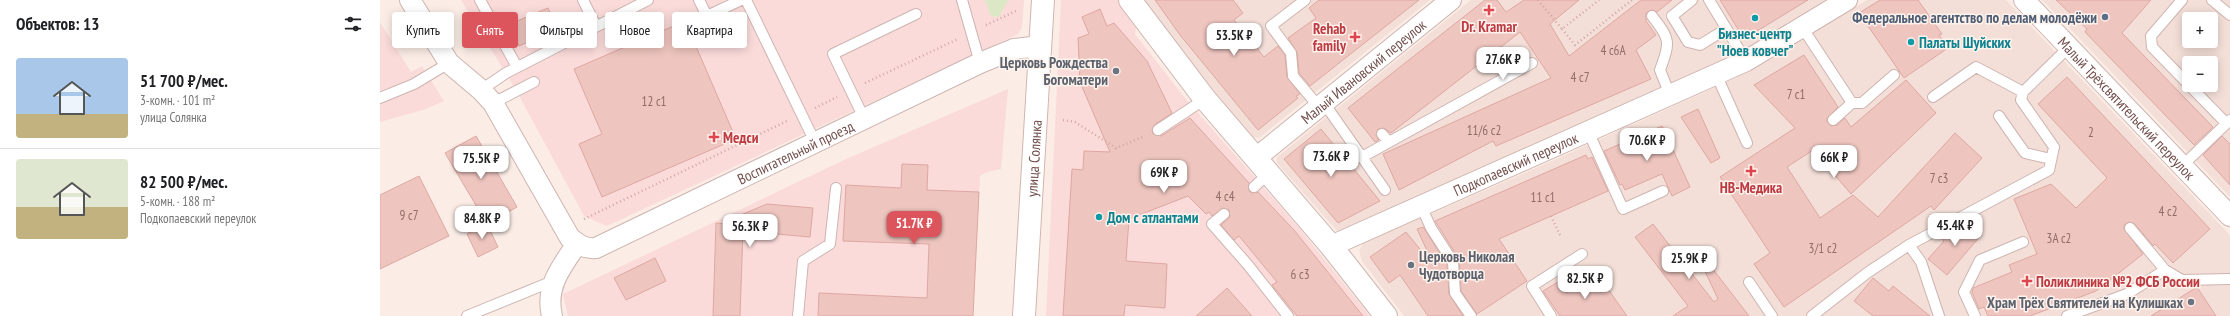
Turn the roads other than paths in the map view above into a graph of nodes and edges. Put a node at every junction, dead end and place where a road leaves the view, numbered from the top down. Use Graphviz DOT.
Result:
graph roads {
  1 [pos="410,0"];
  2 [pos="480,0"];
  3 [pos="583,0"];
  4 [pos="648,0"];
  5 [pos="699,0"];
  6 [pos="741,0"];
  7 [pos="746,0"];
  8 [pos="962,0"];
  9 [pos="1043,0"];
  10 [pos="1130,0"];
  11 [pos="1305,0"];
  12 [pos="1451,0"];
  13 [pos="1692,0"];
  14 [pos="1708,0"];
  15 [pos="1847,0"];
  16 [pos="2024,0"];
  17 [pos="2182,0"];
  18 [pos="2212,0"];
  19 [pos="589,12"];
  20 [pos="916,14"];
  21 [pos="2230,14"];
  22 [pos="1652,16"];
  23 [pos="597,26"];
  24 [pos="1802,27"];
  25 [pos="1726,29"];
  26 [pos="1040,46"];
  27 [pos="2069,47"];
  28 [pos="554,48"];
  29 [pos="1746,61"];
  30 [pos="449,63"];
  31 [pos="980,63"];
  32 [pos="1532,63"];
  33 [pos="518,67"];
  34 [pos="1716,74"];
  35 [pos="1894,75"];
  36 [pos="534,82"];
  37 [pos="2023,92"];
  38 [pos="1670,95"];
  39 [pos="487,97"];
  40 [pos="1933,97"];
  41 [pos="380,98"];
  42 [pos="1205,99"];
  43 [pos="1852,103"];
  44 [pos="1321,105"];
  45 [pos="1999,116"];
  46 [pos="864,118"];
  47 [pos="1833,120"];
  48 [pos="2228,122"];
  49 [pos="1158,130"];
  50 [pos="1588,131"];
  51 [pos="815,142"];
  52 [pos="1747,143"];
  53 [pos="1362,157"];
  54 [pos="2051,159"];
  55 [pos="1263,165"];
  56 [pos="2182,166"];
  57 [pos="1254,187"];
  58 [pos="836,188"];
  59 [pos="1385,190"];
  60 [pos="1663,191"];
  61 [pos="1421,206"];
  62 [pos="1224,214"];
  63 [pos="2230,216"];
  64 [pos="2130,228"];
  65 [pos="570,237"];
  66 [pos="2023,242"];
  67 [pos="1909,245"];
  68 [pos="1331,246"];
  69 [pos="1582,254"];
  70 [pos="2165,270"];
  71 [pos="2230,279"];
  72 [pos="553,281"];
  73 [pos="1749,282"];
  74 [pos="468,316"];
  75 [pos="552,316"];
  76 [pos="798,316"];
  77 [pos="1024,316"];
  78 [pos="1288,316"];
  79 [pos="1386,316"];
  80 [pos="1471,316"];
  81 [pos="1551,316"];
  82 [pos="1772,316"];
  83 [pos="1812,316"];
  84 [pos="1939,316"];
  85 [pos="1974,316"];
  86 [pos="2067,316"];
  1 -- 30 [label="street"];
  2 -- 33 [label="lane"];
  3 -- 19 [label="lane"];
  4 -- 23 [label="lane"];
  5 -- 6 [label="lane"];
  7 -- 51 [label="lane"];
  8 -- 31 [label="lane"];
  9 -- 26 [label="street, улица Солянка"];
  10 -- 42 [label="street"];
  11 -- 44 [label="lane"];
  12 -- 44 [label="street, Малый Ивановский переулок"];
  13 -- 25 [label="lane"];
  14 -- 25 [label="lane"];
  15 -- 24 [label="street, Подкопаевский переулок"];
  16 -- 27 [label="street, Малый Трёхсвятительский переулок"];
  17 -- 48 [label="lane"];
  18 -- 21 [label="lane"];
  20 -- 46 [label="lane"];
  22 -- 38 [label="lane"];
  24 -- 29 [label="street, Подкопаевский переулок"];
  24 -- 43 [label="lane"];
  25 -- 29 [label="lane"];
  26 -- 31 [label="street, Воспитательный проезд"];
  26 -- 77 [label="street, улица Солянка"];
  27 -- 37 [label="lane"];
  27 -- 56 [label="street, Малый Трёхсвятительский переулок"];
  28 -- 33 [label="lane"];
  29 -- 34 [label="street, Подкопаевский переулок"];
  30 -- 39 [label="street"];
  30 -- 41 [label="lane"];
  31 -- 46 [label="street, Воспитательный проезд"];
  32 -- 53 [label="lane"];
  33 -- 39 [label="lane"];
  34 -- 38 [label="street, Подкопаевский переулок"];
  34 -- 52 [label="lane"];
  35 -- 43 [label="lane"];
  36 -- 39 [label="lane"];
  37 -- 40 [label="lane"];
  37 -- 54 [label="lane"];
  38 -- 50 [label="street, Подкопаевский переулок"];
  39 -- 65 [label="street"];
  42 -- 49 [label="lane"];
  42 -- 55 [label="street"];
  43 -- 47 [label="lane"];
  44 -- 53 [label="lane"];
  44 -- 55 [label="street, Малый Ивановский переулок"];
  45 -- 54 [label="lane"];
  46 -- 51 [label="street, Воспитательный проезд"];
  48 -- 56 [label="lane"];
  50 -- 60 [label="lane"];
  50 -- 61 [label="street, Подкопаевский переулок"];
  51 -- 65 [label="street, Воспитательный проезд"];
  53 -- 59 [label="lane"];
  54 -- 67 [label="lane"];
  55 -- 57 [label="lane"];
  55 -- 68 [label="street"];
  56 -- 63 [label="street, Малый Трёхсвятительский переулок"];
  58 -- 76 [label="lane"];
  61 -- 68 [label="street, Подкопаевский переулок"];
  61 -- 80 [label="lane"];
  62 -- 78 [label="lane"];
  64 -- 70 [label="lane"];
  65 -- 72 [label="street"];
  66 -- 85 [label="lane"];
  67 -- 83 [label="lane"];
  67 -- 84 [label="lane"];
  68 -- 79 [label="street"];
  69 -- 81 [label="lane"];
  70 -- 71 [label="lane"];
  70 -- 86 [label="lane"];
  72 -- 74 [label="lane"];
  72 -- 75 [label="street"];
  73 -- 82 [label="lane"];
}
